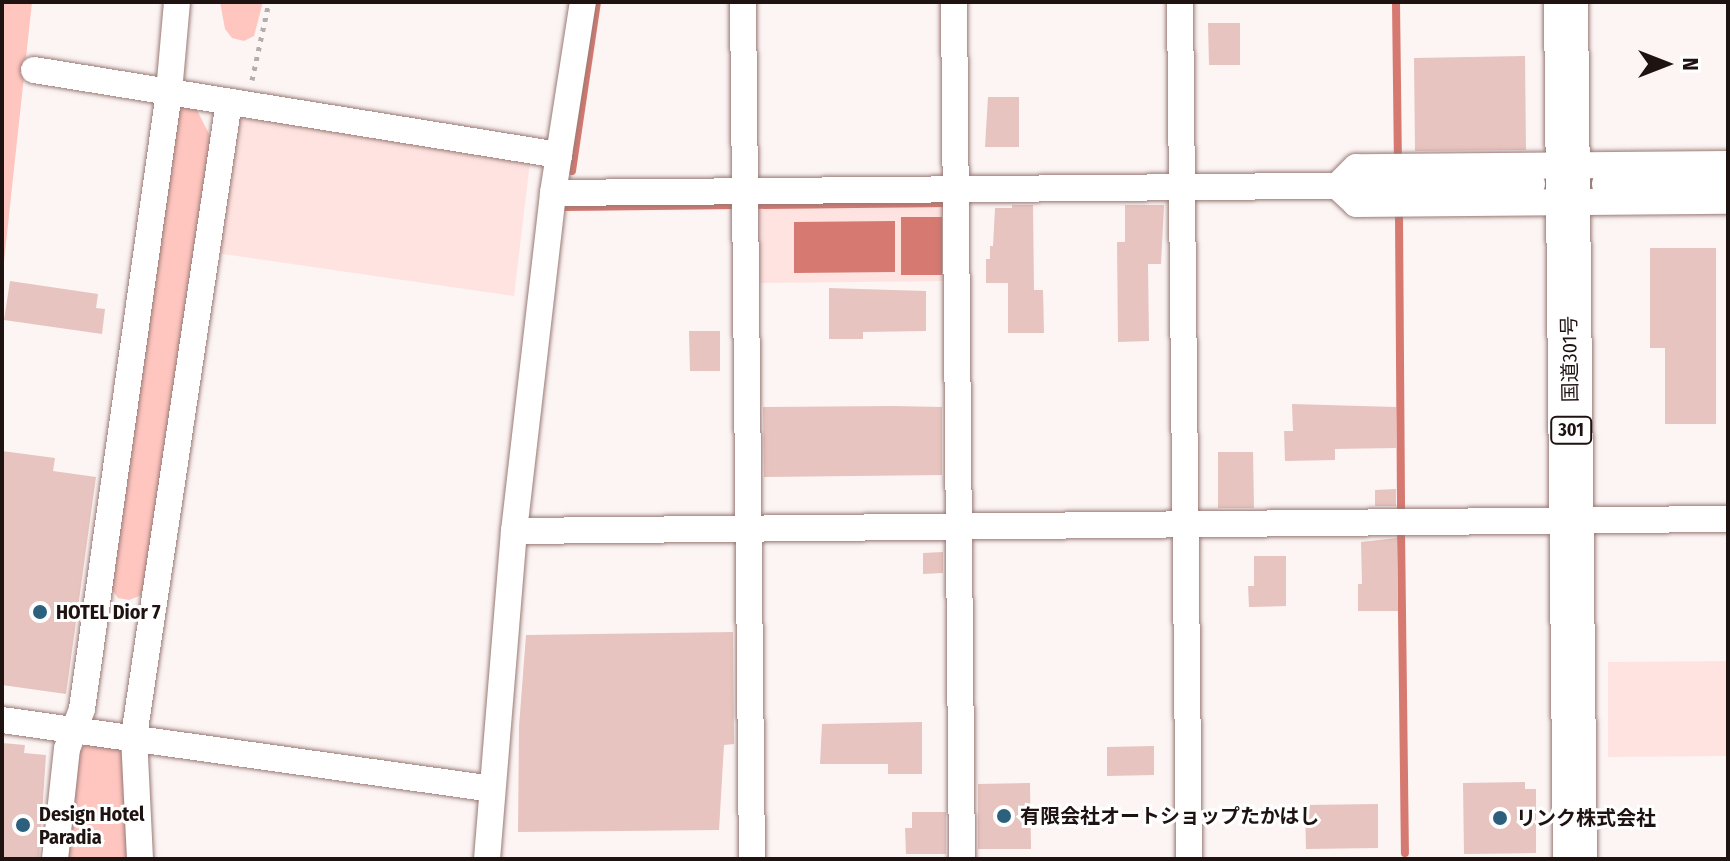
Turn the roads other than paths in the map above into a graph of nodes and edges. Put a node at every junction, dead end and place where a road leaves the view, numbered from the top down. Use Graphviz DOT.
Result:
graph roads {
  1 [pos="177,2"];
  2 [pos="583,2"];
  3 [pos="743,2"];
  4 [pos="954,2"];
  5 [pos="1180,2"];
  6 [pos="1566,2"];
  7 [pos="34,70"];
  8 [pos="169,92"];
  9 [pos="238,103"];
  10 [pos="559,155"];
  11 [pos="1728,164"];
  12 [pos="1728,182"];
  13 [pos="1568,184"];
  14 [pos="1337,186"];
  15 [pos="1182,187"];
  16 [pos="955,190"];
  17 [pos="746,192"];
  18 [pos="553,193"];
  19 [pos="1728,201"];
  20 [pos="1728,519"];
  21 [pos="1572,521"];
  22 [pos="1185,524"];
  23 [pos="959,527"];
  24 [pos="749,529"];
  25 [pos="514,531"];
  26 [pos="2,720"];
  27 [pos="75,729"];
  28 [pos="134,736"];
  29 [pos="492,789"];
  30 [pos="55,859"];
  31 [pos="140,859"];
  32 [pos="487,859"];
  33 [pos="752,859"];
  34 [pos="962,859"];
  35 [pos="1189,859"];
  36 [pos="1575,859"];
  1 -- 8 [label="street"];
  2 -- 10 [label="street"];
  3 -- 17 [label="street"];
  4 -- 16 [label="street"];
  5 -- 15 [label="street"];
  6 -- 13 [label="highway, 国道301号 / 301"];
  7 -- 8 [label="street"];
  8 -- 9 [label="street"];
  8 -- 27 [label="street"];
  9 -- 10 [label="street"];
  9 -- 28 [label="street"];
  10 -- 18 [label="street"];
  11 -- 13 [label="street"];
  12 -- 13 [label="street"];
  13 -- 14 [label="street"];
  13 -- 14 [label="street"];
  13 -- 14 [label="street"];
  13 -- 19 [label="street"];
  13 -- 21 [label="highway, 国道301号 / 301"];
  14 -- 15 [label="street"];
  15 -- 16 [label="street"];
  15 -- 22 [label="street"];
  16 -- 17 [label="street"];
  16 -- 23 [label="street"];
  17 -- 18 [label="street"];
  17 -- 24 [label="street"];
  18 -- 25 [label="street"];
  20 -- 21 [label="street"];
  21 -- 22 [label="street"];
  21 -- 36 [label="highway, 国道301号 / 301"];
  22 -- 23 [label="street"];
  22 -- 35 [label="street"];
  23 -- 24 [label="street"];
  23 -- 34 [label="street"];
  24 -- 25 [label="street"];
  24 -- 33 [label="street"];
  25 -- 29 [label="street"];
  26 -- 27 [label="street"];
  27 -- 28 [label="street"];
  27 -- 30 [label="street"];
  28 -- 29 [label="street"];
  28 -- 31 [label="street"];
  29 -- 32 [label="street"];
}
